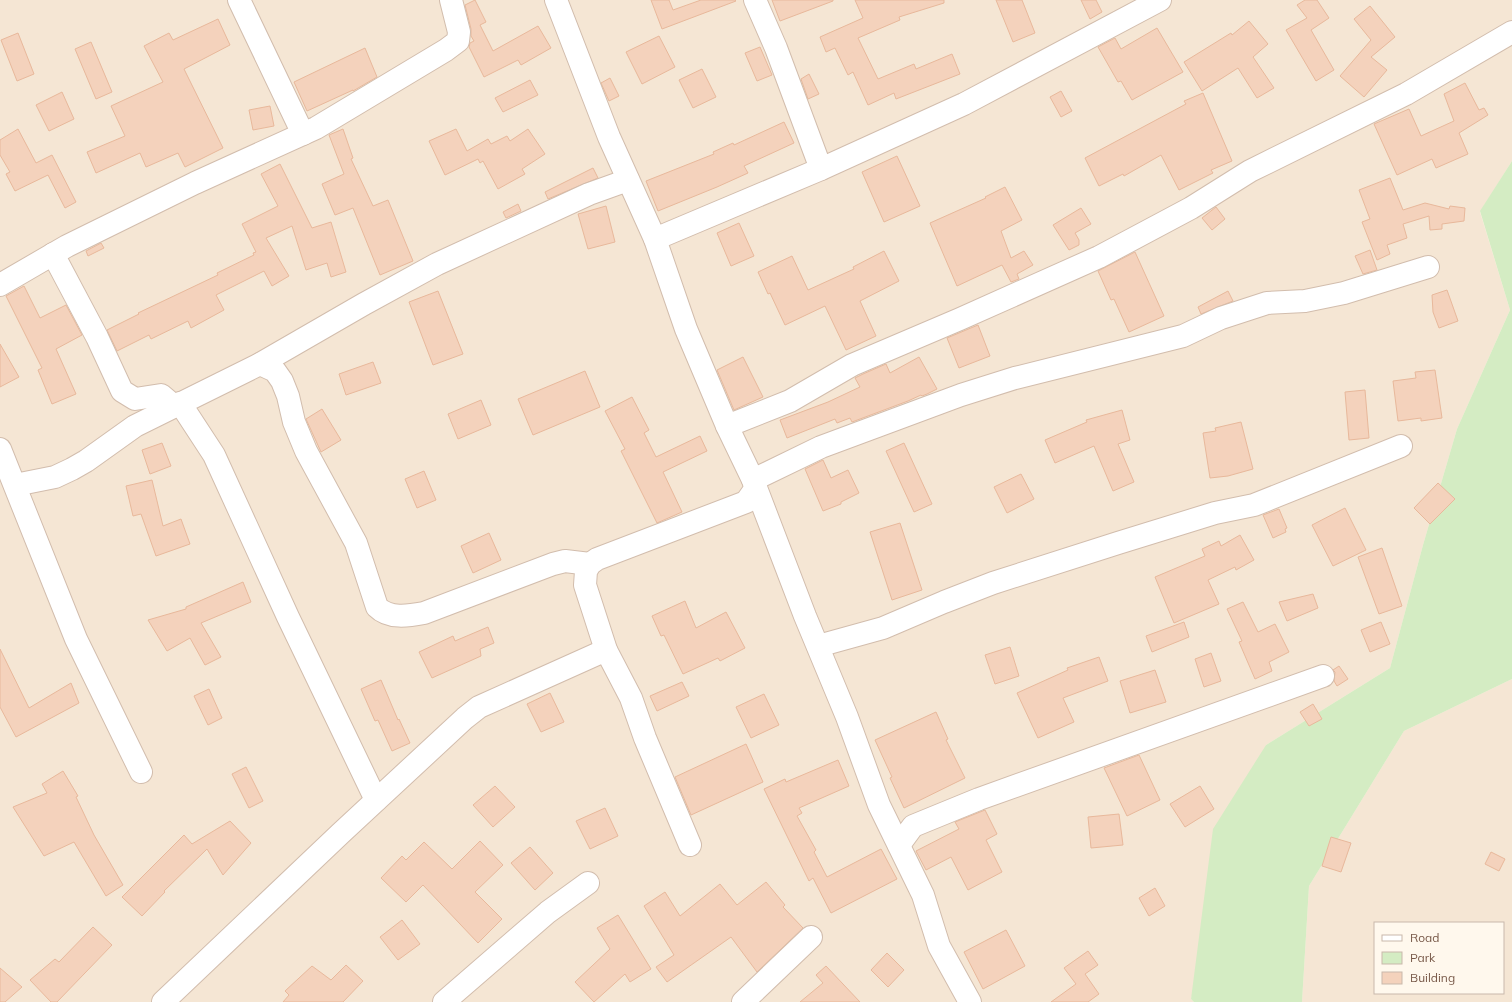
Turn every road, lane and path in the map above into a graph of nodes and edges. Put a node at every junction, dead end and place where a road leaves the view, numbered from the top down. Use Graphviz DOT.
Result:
graph roads {
  1 [pos="239,0"];
  2 [pos="451,0"];
  3 [pos="556,0"];
  4 [pos="755,0"];
  5 [pos="1160,0"];
  6 [pos="1512,32"];
  7 [pos="303,134"];
  8 [pos="821,169"];
  9 [pos="628,180"];
  10 [pos="655,239"];
  11 [pos="53,254"];
  12 [pos="1428,268"];
  13 [pos="0,285"];
  14 [pos="260,364"];
  15 [pos="177,405"];
  16 [pos="727,426"];
  17 [pos="1400,446"];
  18 [pos="0,449"];
  19 [pos="15,485"];
  20 [pos="754,494"];
  21 [pos="590,564"];
  22 [pos="818,646"];
  23 [pos="606,650"];
  24 [pos="1323,676"];
  25 [pos="141,772"];
  26 [pos="376,800"];
  27 [pos="888,822"];
  28 [pos="913,826"];
  29 [pos="690,845"];
  30 [pos="899,845"];
  31 [pos="588,883"];
  32 [pos="811,937"];
  33 [pos="163,1002"];
  34 [pos="444,1002"];
  35 [pos="743,1002"];
  36 [pos="970,1002"];
  1 -- 7 [label="street"];
  2 -- 7 [label="street"];
  3 -- 9 [label="street"];
  4 -- 8 [label="street"];
  5 -- 8 [label="street"];
  6 -- 16 [label="street"];
  7 -- 11 [label="street"];
  8 -- 10 [label="street"];
  9 -- 10 [label="street"];
  9 -- 14 [label="street"];
  10 -- 16 [label="street"];
  11 -- 13 [label="street"];
  11 -- 15 [label="street"];
  12 -- 20 [label="street"];
  14 -- 15 [label="street"];
  14 -- 21 [label="street"];
  15 -- 19 [label="street"];
  15 -- 26 [label="street"];
  16 -- 20 [label="street"];
  17 -- 22 [label="street"];
  18 -- 19 [label="street"];
  19 -- 25 [label="street"];
  20 -- 21 [label="street"];
  20 -- 22 [label="street"];
  21 -- 23 [label="street"];
  22 -- 27 [label="street"];
  23 -- 26 [label="street"];
  23 -- 29 [label="street"];
  24 -- 28 [label="street"];
  26 -- 33 [label="street"];
  27 -- 28 [label="street"];
  27 -- 30 [label="street"];
  28 -- 30 [label="street"];
  30 -- 36 [label="street"];
  31 -- 34 [label="street"];
  32 -- 35 [label="street"];
}
